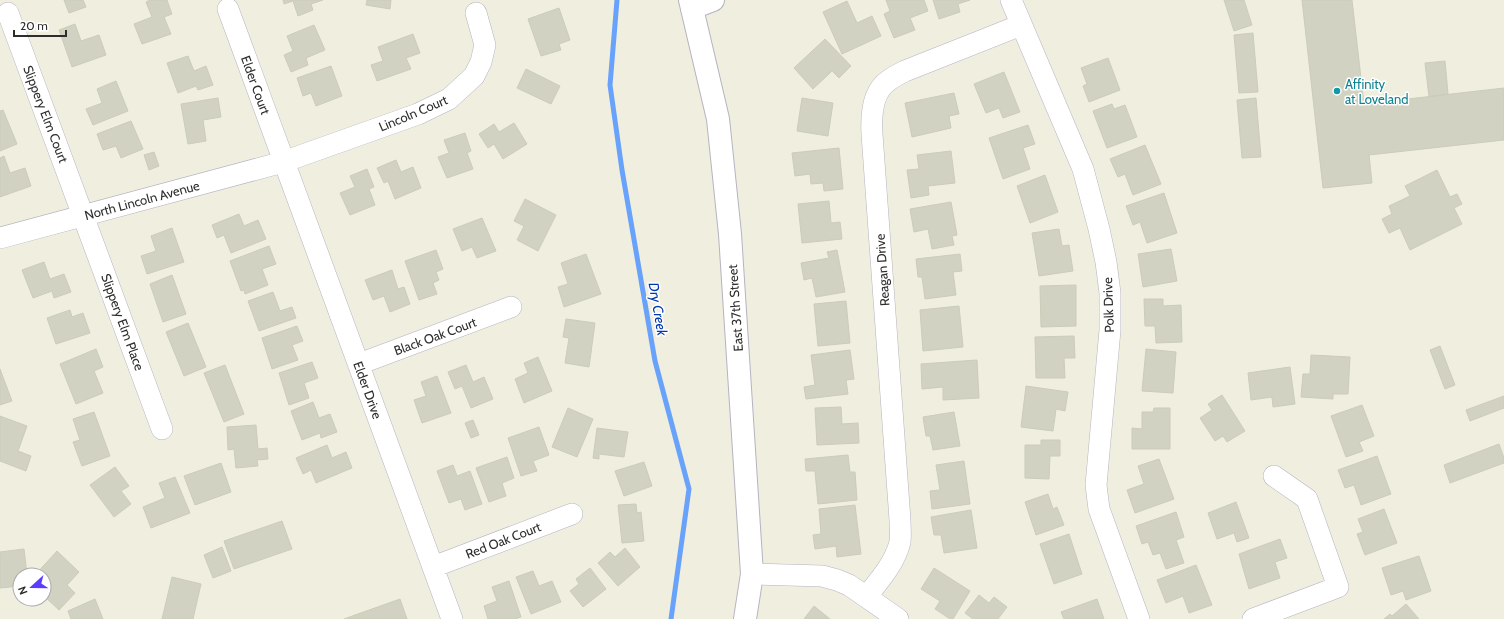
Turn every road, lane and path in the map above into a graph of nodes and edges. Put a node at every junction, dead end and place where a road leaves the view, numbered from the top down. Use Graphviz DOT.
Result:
graph roads {
  1 [pos="713,0"];
  2 [pos="1011,0"];
  3 [pos="691,4"];
  4 [pos="228,9"];
  5 [pos="8,13"];
  6 [pos="476,13"];
  7 [pos="1021,26"];
  8 [pos="283,162"];
  9 [pos="84,216"];
  10 [pos="0,238"];
  11 [pos="511,307"];
  12 [pos="358,364"];
  13 [pos="162,429"];
  14 [pos="1274,476"];
  15 [pos="572,514"];
  16 [pos="433,567"];
  17 [pos="752,574"];
  18 [pos="866,597"];
  19 [pos="452,619"];
  20 [pos="745,619"];
  21 [pos="898,619"];
  22 [pos="1139,619"];
  23 [pos="1253,619"];
  1 -- 3 [label="main road"];
  2 -- 7 [label="street, Polk Drive"];
  3 -- 17 [label="main road, East 37th Street"];
  4 -- 8 [label="street, Elder Court"];
  5 -- 9 [label="street, Slippery Elm Court"];
  6 -- 8 [label="street, Lincoln Court"];
  7 -- 18 [label="street, Reagan Drive"];
  7 -- 22 [label="street, Polk Drive"];
  8 -- 9 [label="street, North Lincoln Avenue"];
  8 -- 12 [label="street, Elder Drive"];
  9 -- 10 [label="street, North Lincoln Avenue"];
  9 -- 13 [label="street, Slippery Elm Place"];
  11 -- 12 [label="street, Black Oak Court"];
  12 -- 16 [label="street, Elder Drive"];
  14 -- 23 [label="street"];
  15 -- 16 [label="street, Red Oak Court"];
  16 -- 19 [label="street, Elder Drive"];
  17 -- 18 [label="street"];
  17 -- 20 [label="main road, East 37th Street"];
  18 -- 21 [label="street"];
}
